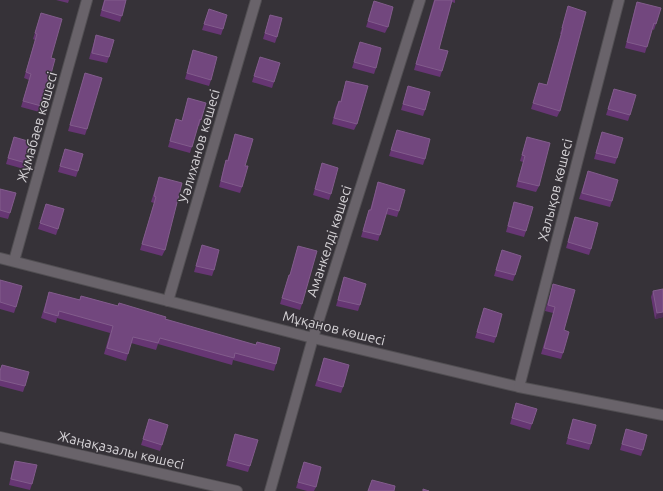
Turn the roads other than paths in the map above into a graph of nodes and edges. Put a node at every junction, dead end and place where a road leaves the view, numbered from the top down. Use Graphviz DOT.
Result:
graph roads {
  1 [pos="87,0"];
  2 [pos="256,0"];
  3 [pos="420,0"];
  4 [pos="619,0"];
  5 [pos="0,258"];
  6 [pos="14,261"];
  7 [pos="168,301"];
  8 [pos="313,338"];
  9 [pos="519,387"];
  10 [pos="663,415"];
  11 [pos="0,437"];
  12 [pos="237,491"];
  13 [pos="270,491"];
  1 -- 6 [label="street, Жұмабаев көшесі"];
  2 -- 7 [label="street, Уәлиханов көшесі"];
  3 -- 8 [label="street, Аманкелді көшесі"];
  4 -- 9 [label="street, Халықов көшесі"];
  5 -- 6 [label="street, Мұқанов көшесі"];
  6 -- 7 [label="street, Мұқанов көшесі"];
  7 -- 8 [label="street, Мұқанов көшесі"];
  8 -- 9 [label="street, Мұқанов көшесі"];
  8 -- 13 [label="street, Аманкелді көшесі"];
  9 -- 10 [label="street, Мұқанов көшесі"];
  11 -- 12 [label="street, Жаңақазалы көшесі"];
}
